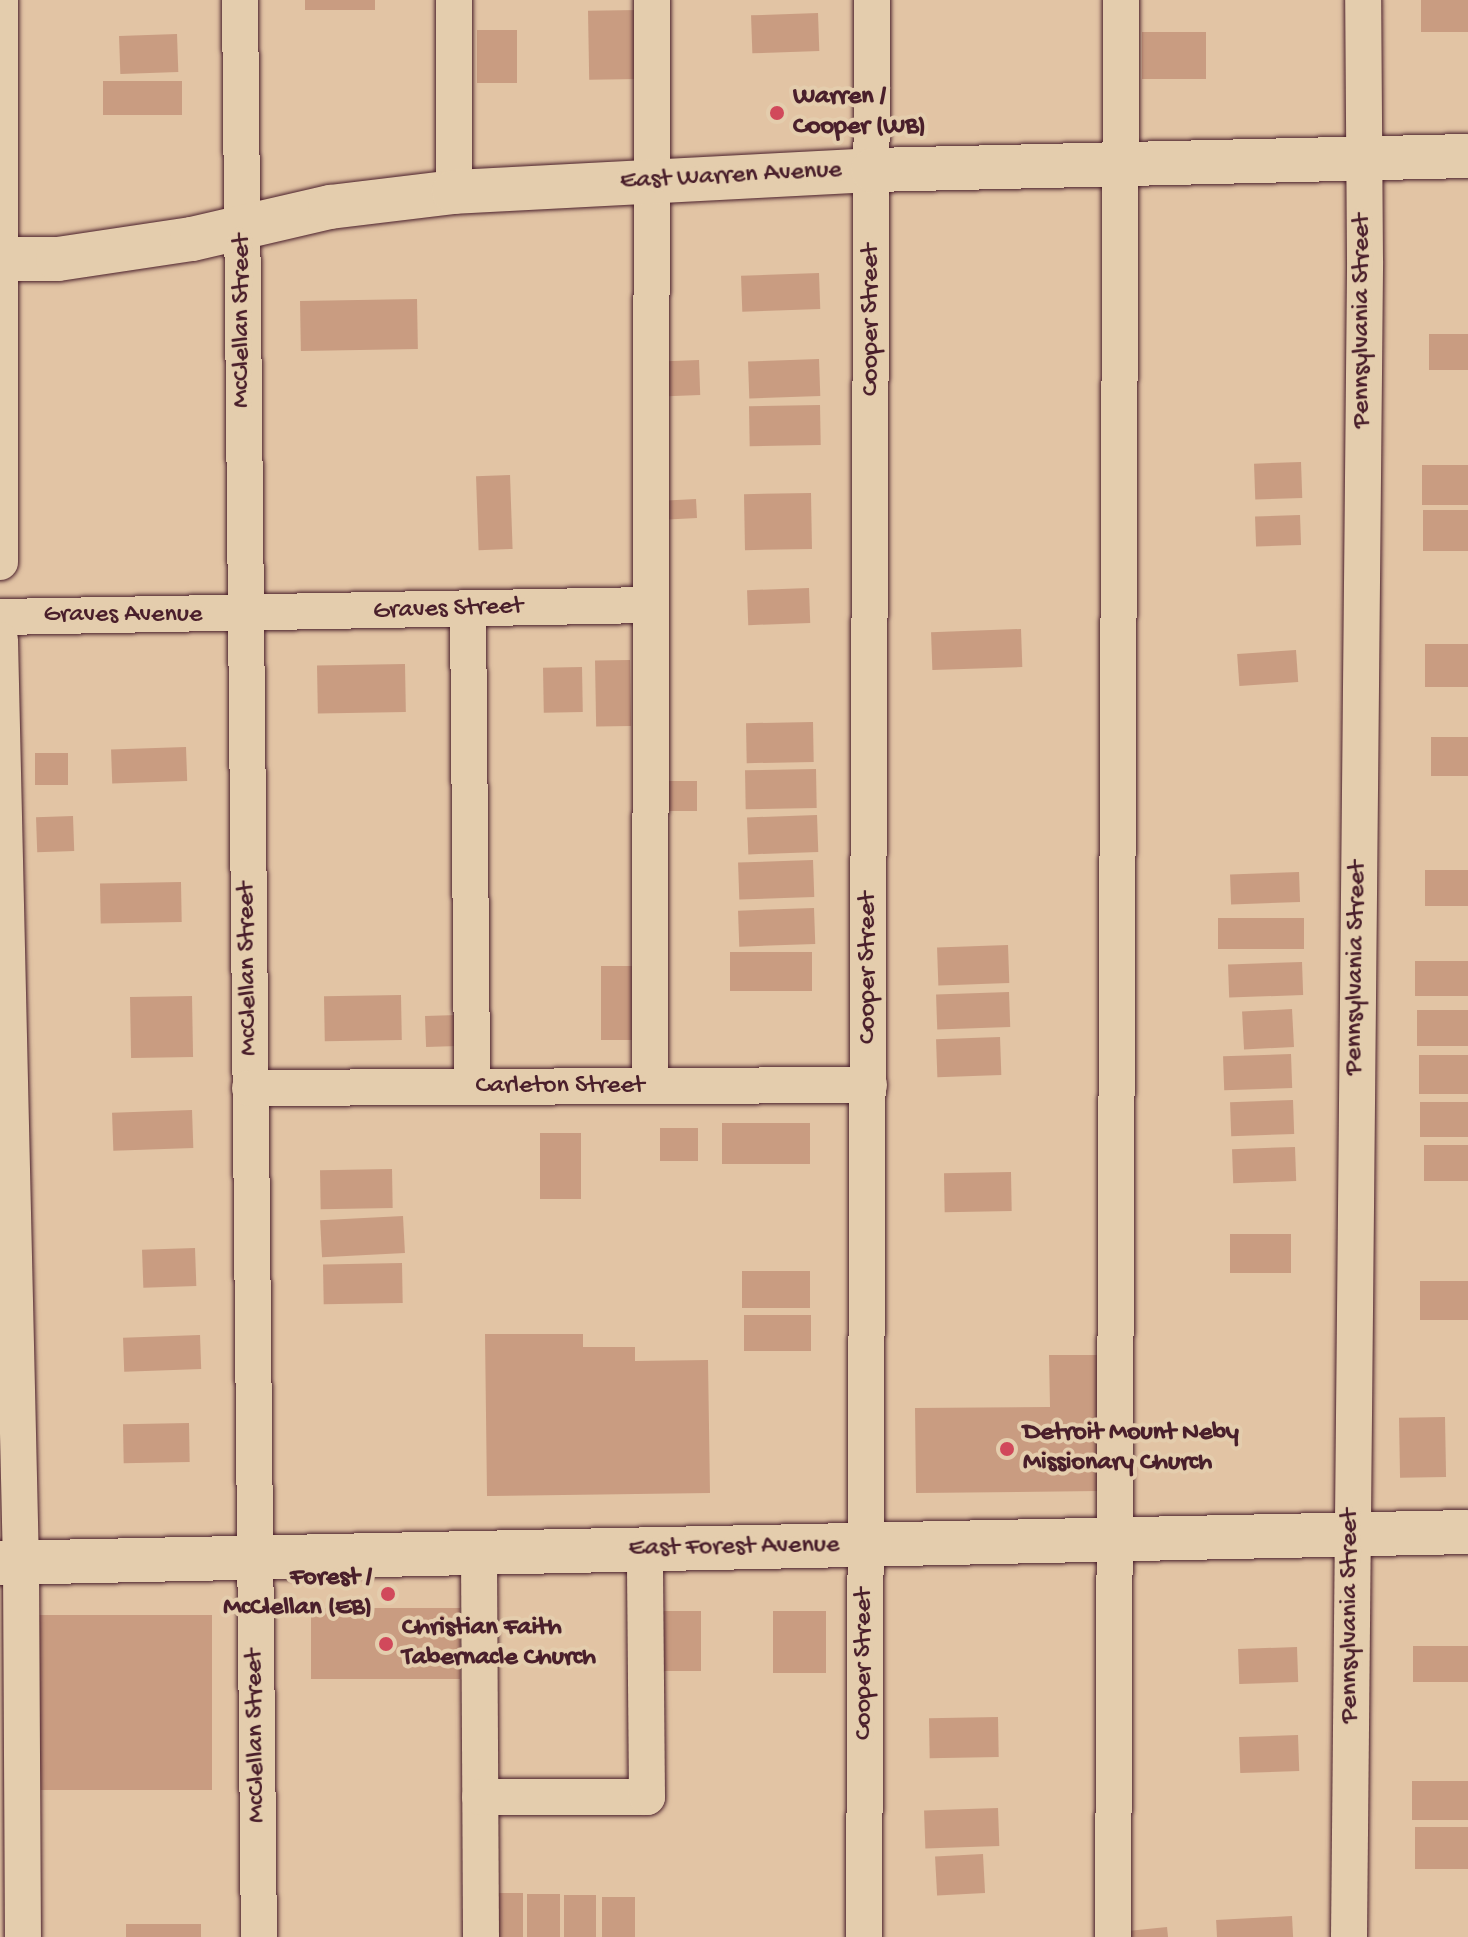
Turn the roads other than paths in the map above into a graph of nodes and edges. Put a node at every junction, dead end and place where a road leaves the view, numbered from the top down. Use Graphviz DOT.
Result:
graph roads {
  1 [pos="0,0"];
  2 [pos="240,0"];
  3 [pos="454,0"];
  4 [pos="652,0"];
  5 [pos="872,0"];
  6 [pos="1121,0"];
  7 [pos="1363,0"];
  8 [pos="1468,156"];
  9 [pos="1362,157"];
  10 [pos="1120,163"];
  11 [pos="873,170"];
  12 [pos="654,181"];
  13 [pos="454,192"];
  14 [pos="242,227"];
  15 [pos="2,259"];
  16 [pos="0,562"];
  17 [pos="651,605"];
  18 [pos="468,610"];
  19 [pos="246,615"];
  20 [pos="0,617"];
  21 [pos="0,640"];
  22 [pos="869,1085"];
  23 [pos="650,1086"];
  24 [pos="472,1087"];
  25 [pos="250,1088"];
  26 [pos="1468,1532"];
  27 [pos="1351,1535"];
  28 [pos="1114,1540"];
  29 [pos="865,1546"];
  30 [pos="645,1550"];
  31 [pos="479,1553"];
  32 [pos="256,1558"];
  33 [pos="11,1563"];
  34 [pos="480,1797"];
  35 [pos="23,1937"];
  36 [pos="259,1937"];
  37 [pos="481,1937"];
  38 [pos="864,1937"];
  39 [pos="1113,1937"];
  40 [pos="1349,1937"];
  1 -- 15 [label="street"];
  2 -- 14 [label="street, McClellan Street"];
  3 -- 13 [label="street"];
  4 -- 12 [label="street"];
  5 -- 11 [label="street, Cooper Street"];
  6 -- 10 [label="street"];
  7 -- 9 [label="street, Pennsylvania Street"];
  8 -- 9 [label="main road, East Warren Avenue"];
  9 -- 10 [label="main road, East Warren Avenue"];
  9 -- 27 [label="street, Pennsylvania Street"];
  10 -- 11 [label="main road, East Warren Avenue"];
  10 -- 28 [label="street"];
  11 -- 12 [label="main road, East Warren Avenue"];
  11 -- 22 [label="street, Cooper Street"];
  12 -- 13 [label="main road, East Warren Avenue"];
  12 -- 17 [label="street"];
  13 -- 14 [label="main road, East Warren Avenue"];
  14 -- 15 [label="main road, East Warren Avenue"];
  14 -- 19 [label="street, McClellan Street"];
  15 -- 16 [label="street"];
  17 -- 18 [label="street, Graves Street"];
  17 -- 23 [label="street"];
  18 -- 19 [label="street, Graves Street"];
  18 -- 24 [label="street"];
  19 -- 20 [label="street, Graves Avenue"];
  19 -- 25 [label="street, McClellan Street"];
  21 -- 33 [label="street"];
  22 -- 23 [label="street, Carleton Street"];
  22 -- 29 [label="street, Cooper Street"];
  23 -- 24 [label="street, Carleton Street"];
  24 -- 25 [label="street, Carleton Street"];
  25 -- 32 [label="street, McClellan Street"];
  26 -- 27 [label="main road, East Forest Avenue"];
  27 -- 28 [label="main road, East Forest Avenue"];
  27 -- 40 [label="street, Pennsylvania Street"];
  28 -- 29 [label="main road, East Forest Avenue"];
  28 -- 39 [label="street"];
  29 -- 30 [label="main road, East Forest Avenue"];
  29 -- 38 [label="street, Cooper Street"];
  30 -- 31 [label="main road, East Forest Avenue"];
  30 -- 34 [label="street"];
  31 -- 32 [label="main road, East Forest Avenue"];
  31 -- 34 [label="street"];
  32 -- 33 [label="main road, East Forest Avenue"];
  32 -- 36 [label="street, McClellan Street"];
  33 -- 35 [label="street"];
  34 -- 37 [label="street"];
}
